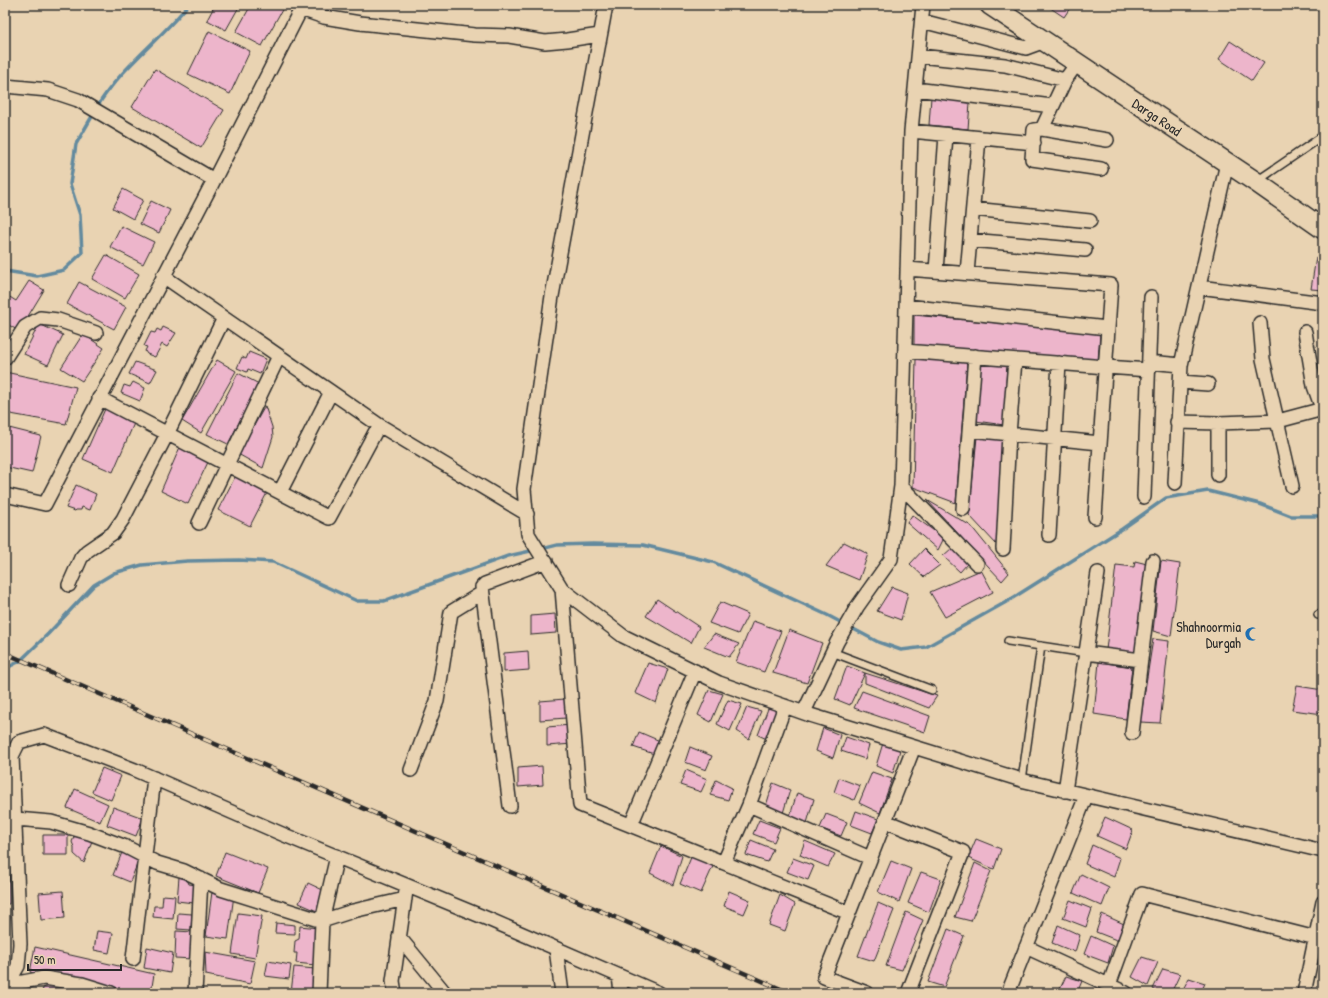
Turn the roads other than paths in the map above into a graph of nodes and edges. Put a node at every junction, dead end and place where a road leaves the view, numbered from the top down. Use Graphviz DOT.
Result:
graph roads {
  1 [pos="606,5"];
  2 [pos="923,5"];
  3 [pos="302,7"];
  4 [pos="999,7"];
  5 [pos="922,21"];
  6 [pos="600,35"];
  7 [pos="1045,41"];
  8 [pos="920,56"];
  9 [pos="1078,62"];
  10 [pos="1065,80"];
  11 [pos="5,86"];
  12 [pos="915,88"];
  13 [pos="1052,106"];
  14 [pos="1042,129"];
  15 [pos="911,131"];
  16 [pos="946,135"];
  17 [pos="1323,136"];
  18 [pos="979,138"];
  19 [pos="1107,140"];
  20 [pos="1034,144"];
  21 [pos="1227,163"];
  22 [pos="1101,169"];
  23 [pos="214,180"];
  24 [pos="1256,182"];
  25 [pos="973,209"];
  26 [pos="1090,221"];
  27 [pos="1323,230"];
  28 [pos="970,240"];
  29 [pos="1085,250"];
  30 [pos="907,269"];
  31 [pos="936,271"];
  32 [pos="967,273"];
  33 [pos="163,276"];
  34 [pos="1199,287"];
  35 [pos="1151,297"];
  36 [pos="1323,303"];
  37 [pos="906,306"];
  38 [pos="224,318"];
  39 [pos="1260,323"];
  40 [pos="1107,328"];
  41 [pos="1305,332"];
  42 [pos="96,333"];
  43 [pos="905,351"];
  44 [pos="279,356"];
  45 [pos="975,356"];
  46 [pos="5,358"];
  47 [pos="1015,360"];
  48 [pos="1059,363"];
  49 [pos="1181,365"];
  50 [pos="1149,366"];
  51 [pos="1106,367"];
  52 [pos="1180,382"];
  53 [pos="1208,384"];
  54 [pos="331,392"];
  55 [pos="99,398"];
  56 [pos="1323,410"];
  57 [pos="1278,421"];
  58 [pos="1177,422"];
  59 [pos="1218,423"];
  60 [pos="379,425"];
  61 [pos="970,430"];
  62 [pos="167,434"];
  63 [pos="1009,434"];
  64 [pos="1054,438"];
  65 [pos="1100,443"];
  66 [pos="227,465"];
  67 [pos="1218,475"];
  68 [pos="1175,483"];
  69 [pos="901,486"];
  70 [pos="1292,486"];
  71 [pos="280,492"];
  72 [pos="5,495"];
  73 [pos="1144,497"];
  74 [pos="962,509"];
  75 [pos="526,514"];
  76 [pos="1095,517"];
  77 [pos="199,523"];
  78 [pos="1049,535"];
  79 [pos="1004,549"];
  80 [pos="544,559"];
  81 [pos="1153,561"];
  82 [pos="977,564"];
  83 [pos="1098,573"];
  84 [pos="69,585"];
  85 [pos="562,589"];
  86 [pos="482,593"];
  87 [pos="1008,641"];
  88 [pos="1041,646"];
  89 [pos="834,647"];
  90 [pos="1086,653"];
  91 [pos="1141,660"];
  92 [pos="695,671"];
  93 [pos="932,690"];
  94 [pos="785,706"];
  95 [pos="804,712"];
  96 [pos="1132,733"];
  97 [pos="914,747"];
  98 [pos="411,770"];
  99 [pos="154,778"];
  100 [pos="1022,780"];
  101 [pos="1065,791"];
  102 [pos="1086,796"];
  103 [pos="749,805"];
  104 [pos="510,806"];
  105 [pos="16,819"];
  106 [pos="885,821"];
  107 [pos="631,825"];
  108 [pos="1323,851"];
  109 [pos="337,856"];
  110 [pos="145,857"];
  111 [pos="870,858"];
  112 [pos="724,862"];
  113 [pos="201,879"];
  114 [pos="406,886"];
  115 [pos="404,900"];
  116 [pos="1323,902"];
  117 [pos="849,913"];
  118 [pos="322,921"];
  119 [pos="399,937"];
  120 [pos="1316,938"];
  121 [pos="1026,947"];
  122 [pos="556,949"];
  123 [pos="133,959"];
  124 [pos="619,976"];
  125 [pos="1109,985"];
  126 [pos="6,989"];
  127 [pos="111,993"];
  128 [pos="195,993"];
  129 [pos="319,993"];
  130 [pos="395,993"];
  131 [pos="444,993"];
  132 [pos="562,993"];
  133 [pos="621,993"];
  134 [pos="659,993"];
  135 [pos="867,993"];
  136 [pos="908,993"];
  137 [pos="1008,993"];
  138 [pos="1126,993"];
  139 [pos="1304,993"];
  1 -- 6 [label="street"];
  2 -- 5 [label="street"];
  3 -- 6 [label="street"];
  3 -- 23 [label="street"];
  4 -- 7 [label="street, Darga Road"];
  5 -- 7 [label="street"];
  5 -- 8 [label="street"];
  6 -- 75 [label="street"];
  7 -- 9 [label="street, Darga Road"];
  8 -- 10 [label="street"];
  8 -- 12 [label="street"];
  9 -- 10 [label="street"];
  9 -- 21 [label="street, Darga Road"];
  10 -- 13 [label="street"];
  11 -- 23 [label="street"];
  12 -- 13 [label="street"];
  12 -- 15 [label="street"];
  13 -- 14 [label="street"];
  14 -- 19 [label="street"];
  14 -- 20 [label="street"];
  15 -- 16 [label="street"];
  15 -- 30 [label="street"];
  16 -- 18 [label="street"];
  16 -- 31 [label="street"];
  17 -- 24 [label="lane"];
  18 -- 20 [label="street"];
  18 -- 25 [label="street"];
  20 -- 22 [label="street"];
  21 -- 24 [label="street, Darga Road"];
  21 -- 34 [label="street"];
  23 -- 33 [label="street"];
  24 -- 27 [label="street, Darga Road"];
  25 -- 26 [label="street"];
  25 -- 28 [label="street"];
  28 -- 29 [label="street"];
  28 -- 32 [label="street"];
  30 -- 31 [label="street"];
  30 -- 37 [label="street"];
  31 -- 32 [label="street"];
  32 -- 40 [label="street"];
  33 -- 38 [label="street"];
  33 -- 55 [label="street"];
  34 -- 36 [label="street"];
  34 -- 49 [label="street"];
  35 -- 50 [label="street"];
  37 -- 40 [label="street"];
  37 -- 43 [label="street"];
  38 -- 44 [label="street"];
  38 -- 62 [label="street"];
  39 -- 57 [label="street"];
  40 -- 51 [label="street"];
  41 -- 56 [label="street"];
  42 -- 46 [label="street"];
  43 -- 45 [label="street"];
  43 -- 69 [label="street"];
  44 -- 54 [label="street"];
  44 -- 66 [label="street"];
  45 -- 47 [label="street"];
  45 -- 61 [label="street"];
  47 -- 48 [label="street"];
  47 -- 63 [label="street"];
  48 -- 51 [label="street"];
  48 -- 64 [label="street"];
  49 -- 50 [label="street"];
  49 -- 52 [label="street"];
  50 -- 51 [label="street"];
  50 -- 73 [label="street"];
  51 -- 65 [label="street"];
  52 -- 53 [label="street"];
  52 -- 58 [label="street"];
  54 -- 60 [label="street"];
  54 -- 71 [label="street"];
  55 -- 62 [label="street"];
  55 -- 72 [label="street"];
  56 -- 57 [label="street"];
  57 -- 59 [label="street"];
  57 -- 70 [label="street"];
  58 -- 59 [label="street"];
  58 -- 68 [label="street"];
  59 -- 67 [label="street"];
  60 -- 71 [label="street"];
  60 -- 75 [label="street"];
  61 -- 63 [label="street"];
  61 -- 74 [label="street"];
  62 -- 66 [label="street"];
  62 -- 84 [label="street"];
  63 -- 64 [label="street"];
  63 -- 79 [label="street"];
  64 -- 65 [label="street"];
  64 -- 78 [label="street"];
  65 -- 76 [label="street"];
  66 -- 71 [label="street"];
  66 -- 77 [label="street"];
  69 -- 82 [label="street"];
  69 -- 89 [label="street"];
  75 -- 80 [label="street"];
  80 -- 85 [label="street"];
  80 -- 86 [label="street"];
  81 -- 91 [label="street"];
  83 -- 90 [label="street"];
  85 -- 92 [label="street"];
  85 -- 107 [label="street"];
  86 -- 98 [label="street"];
  86 -- 104 [label="street"];
  87 -- 88 [label="lane"];
  88 -- 90 [label="lane"];
  88 -- 100 [label="lane"];
  89 -- 93 [label="lane"];
  89 -- 95 [label="street"];
  90 -- 91 [label="street"];
  90 -- 101 [label="street"];
  91 -- 96 [label="street"];
  92 -- 94 [label="street"];
  92 -- 107 [label="street"];
  94 -- 95 [label="street"];
  94 -- 103 [label="street"];
  95 -- 97 [label="street"];
  97 -- 100 [label="street"];
  97 -- 106 [label="street"];
  99 -- 105 [label="street"];
  99 -- 109 [label="street"];
  99 -- 110 [label="street"];
  100 -- 101 [label="street"];
  101 -- 102 [label="street"];
  102 -- 108 [label="street"];
  102 -- 121 [label="street"];
  103 -- 111 [label="street"];
  103 -- 112 [label="street"];
  105 -- 110 [label="street"];
  105 -- 126 [label="street"];
  106 -- 111 [label="street"];
  106 -- 136 [label="street"];
  107 -- 112 [label="street"];
  109 -- 114 [label="street"];
  109 -- 118 [label="street"];
  110 -- 113 [label="street"];
  110 -- 123 [label="street"];
  111 -- 117 [label="street"];
  112 -- 117 [label="street"];
  113 -- 118 [label="street"];
  113 -- 128 [label="street"];
  114 -- 115 [label="street"];
  114 -- 122 [label="street"];
  115 -- 118 [label="street"];
  115 -- 119 [label="street"];
  116 -- 120 [label="street"];
  117 -- 135 [label="street"];
  118 -- 129 [label="street"];
  119 -- 130 [label="street"];
  119 -- 131 [label="street"];
  120 -- 125 [label="street"];
  120 -- 139 [label="street"];
  121 -- 125 [label="street"];
  121 -- 137 [label="street"];
  122 -- 124 [label="street"];
  122 -- 132 [label="street"];
  124 -- 133 [label="street"];
  124 -- 134 [label="street"];
  125 -- 138 [label="street"];
  126 -- 127 [label="street"];
}
